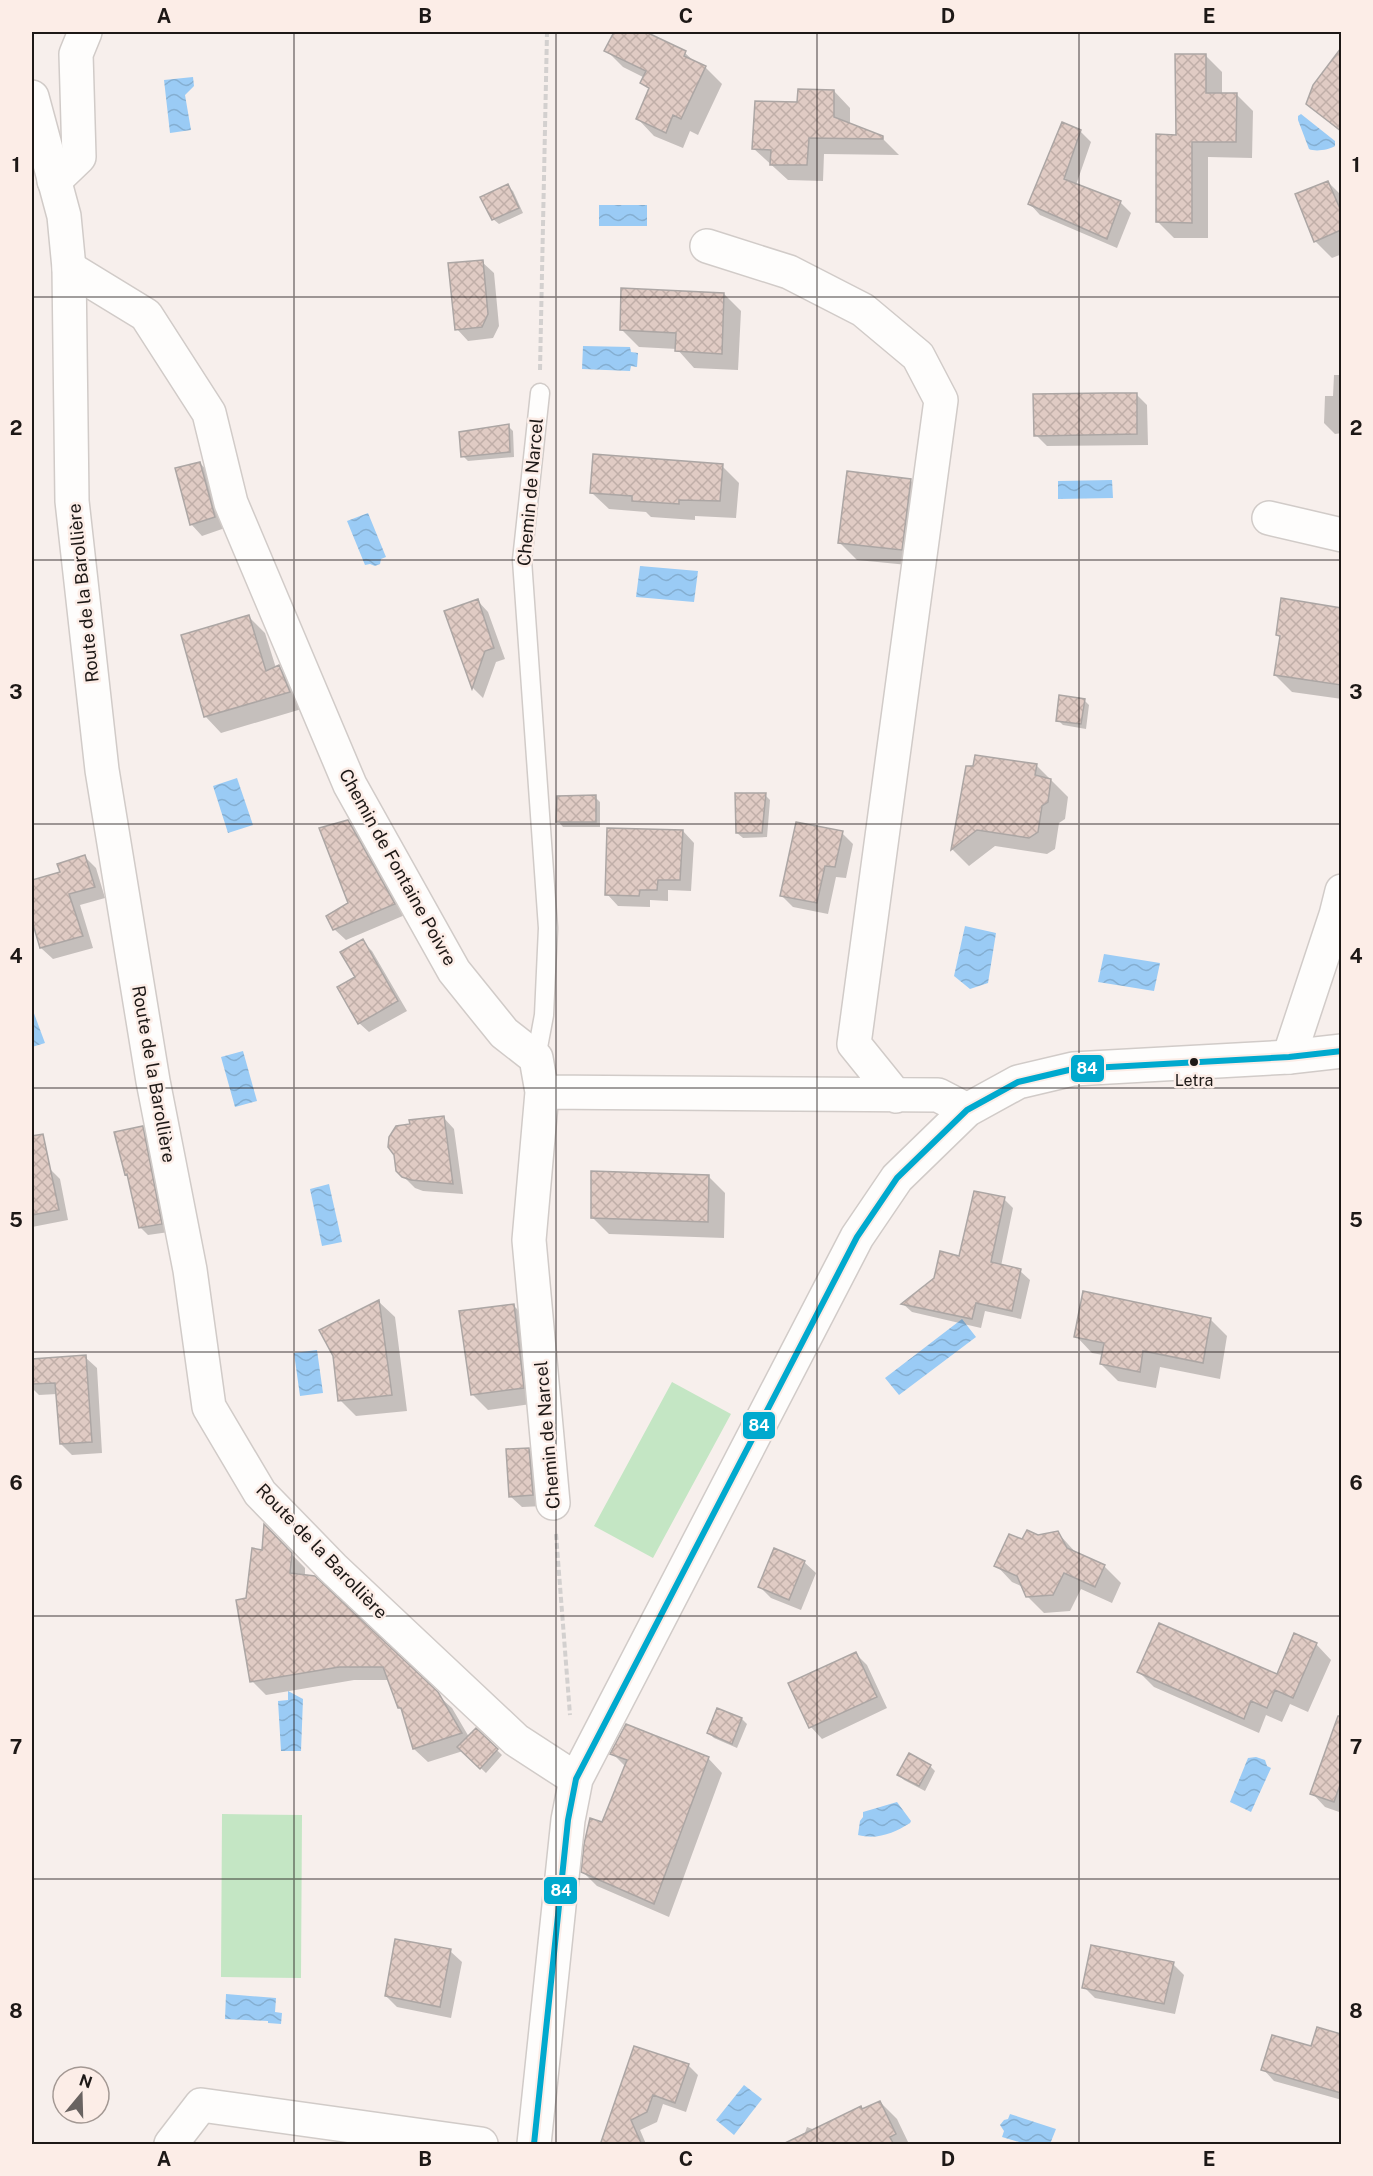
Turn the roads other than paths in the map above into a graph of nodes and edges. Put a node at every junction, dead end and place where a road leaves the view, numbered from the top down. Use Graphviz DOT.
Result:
graph roads {
  1 [pos="85,32"];
  2 [pos="32,97"];
  3 [pos="54,181"];
  4 [pos="708,246"];
  5 [pos="69,268"];
  6 [pos="540,393"];
  7 [pos="1269,518"];
  8 [pos="1341,535"];
  9 [pos="1341,891"];
  10 [pos="1341,1051"];
  11 [pos="1289,1057"];
  12 [pos="536,1058"];
  13 [pos="542,1092"];
  14 [pos="896,1096"];
  15 [pos="967,1110"];
  16 [pos="553,1503"];
  17 [pos="576,1779"];
  18 [pos="171,2145"];
  19 [pos="481,2145"];
  20 [pos="534,2145"];
  1 -- 3 [label="street"];
  2 -- 3 [label="street, Route de la Barollière"];
  3 -- 5 [label="street, Route de la Barollière"];
  4 -- 14 [label="street"];
  5 -- 12 [label="street, Chemin de Fontaine Poivre"];
  5 -- 17 [label="street, Route de la Barollière"];
  6 -- 12 [label="lane, Chemin de Narcel"];
  7 -- 8 [label="street"];
  9 -- 11 [label="street"];
  10 -- 11 [label="street"];
  11 -- 15 [label="street"];
  12 -- 13 [label="street"];
  13 -- 14 [label="street"];
  13 -- 16 [label="street, Chemin de Narcel"];
  14 -- 15 [label="street"];
  15 -- 17 [label="street"];
  17 -- 20 [label="street"];
  18 -- 19 [label="street"];
}
